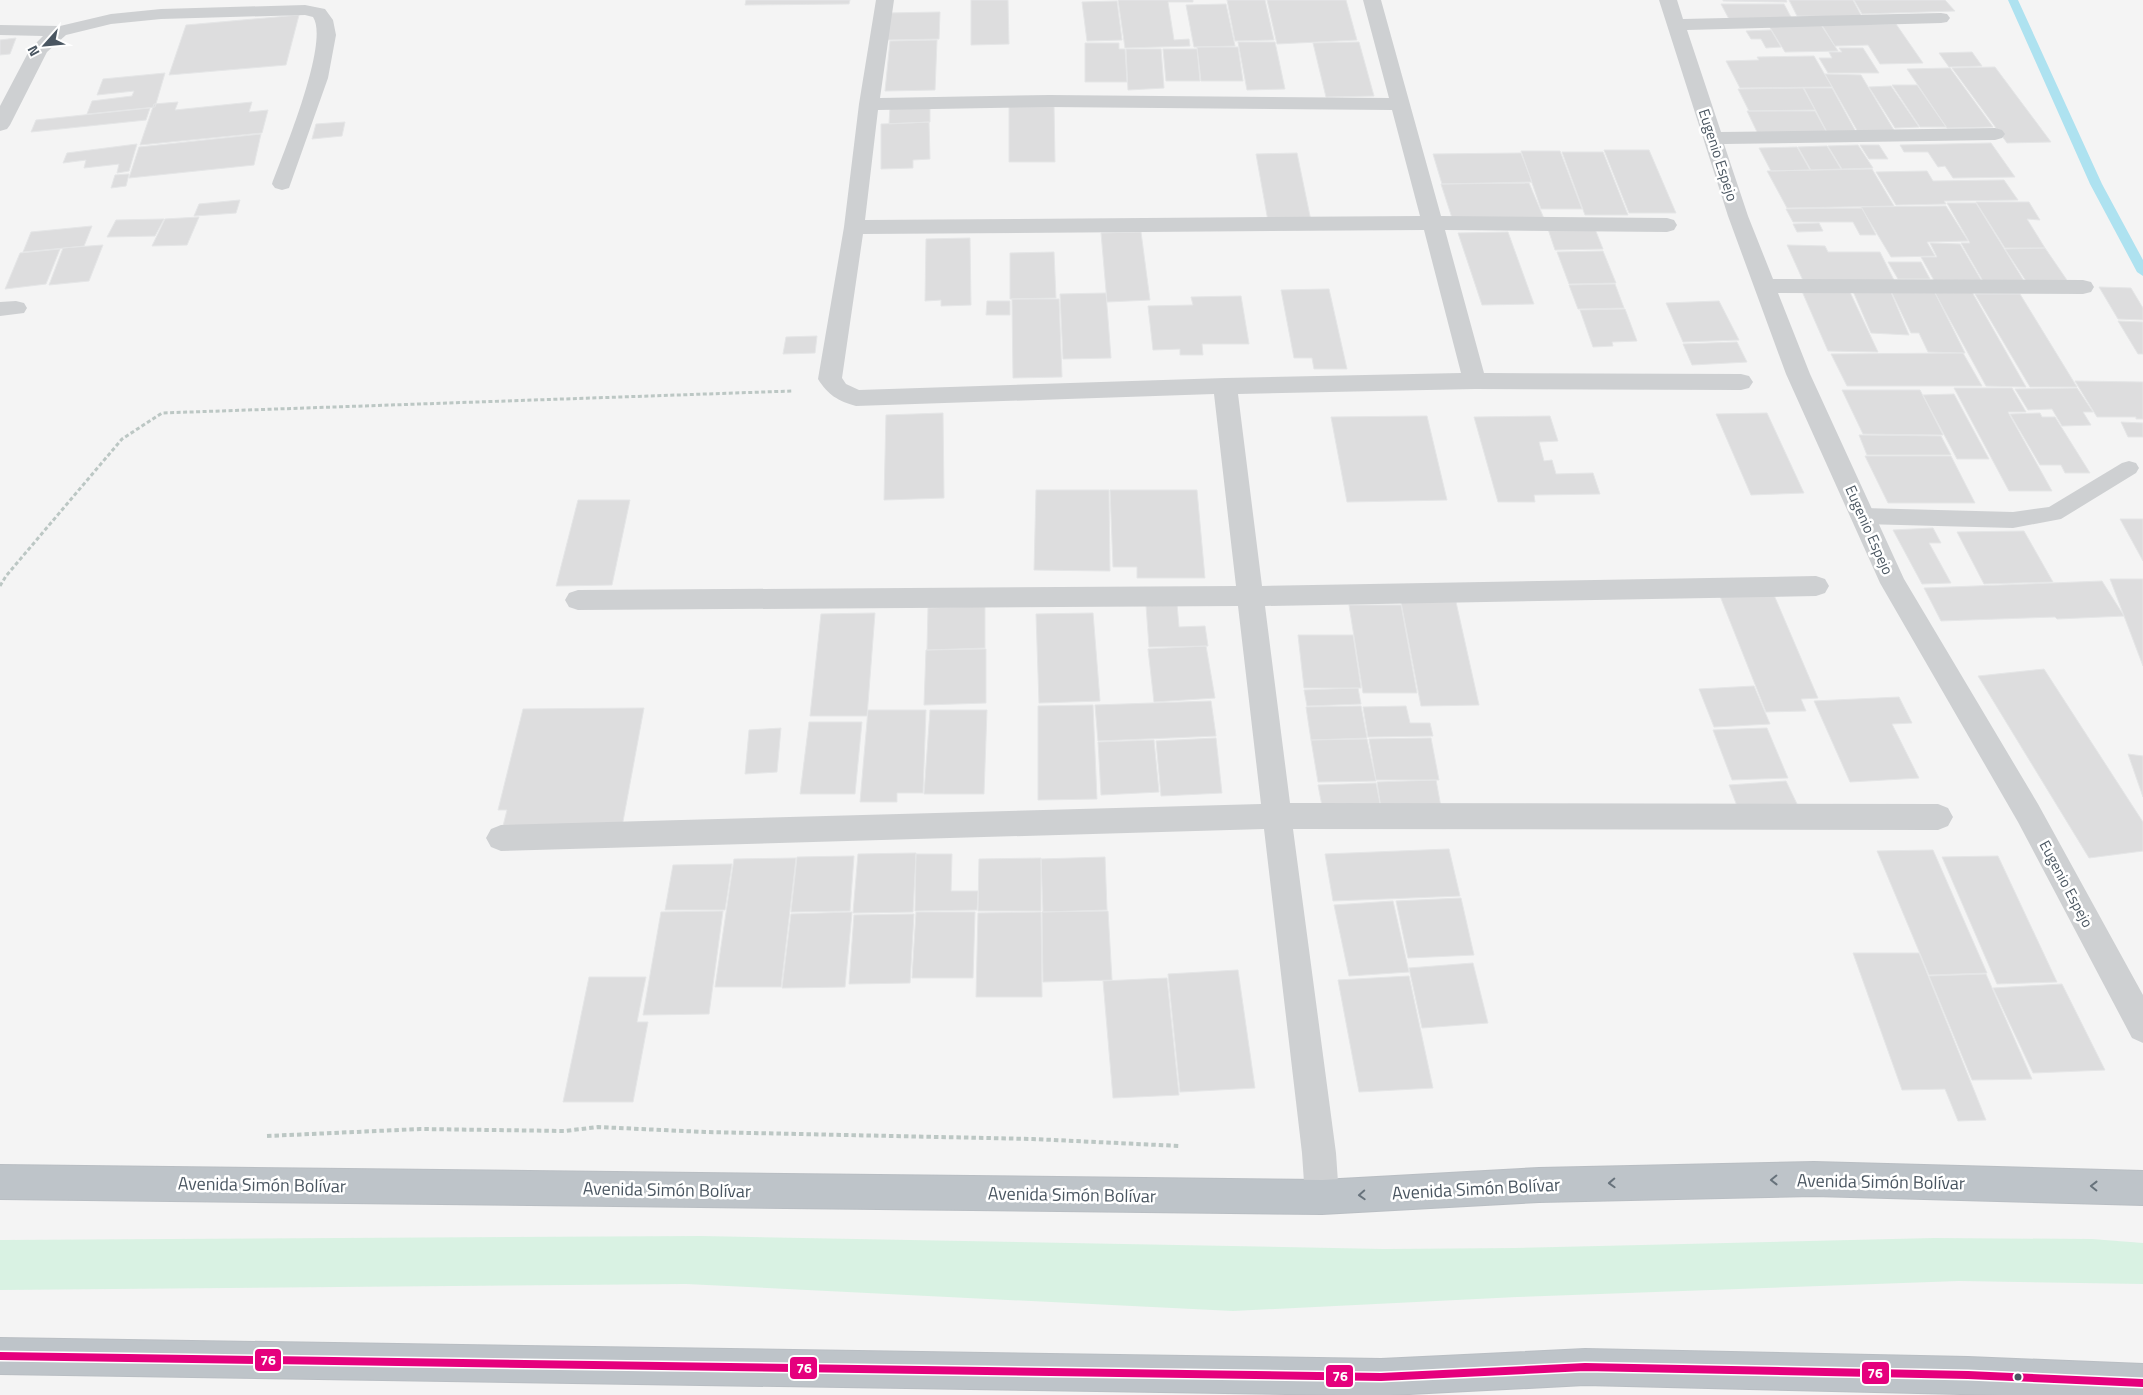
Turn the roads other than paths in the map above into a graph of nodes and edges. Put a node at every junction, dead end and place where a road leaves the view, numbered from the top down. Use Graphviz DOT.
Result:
graph roads {
  1 [pos="885,0"];
  2 [pos="1372,0"];
  3 [pos="1668,0"];
  4 [pos="1941,18"];
  5 [pos="1676,25"];
  6 [pos="0,30"];
  7 [pos="60,31"];
  8 [pos="869,104"];
  9 [pos="1399,104"];
  10 [pos="0,125"];
  11 [pos="1995,134"];
  12 [pos="1712,138"];
  13 [pos="282,184"];
  14 [pos="1431,223"];
  15 [pos="1667,225"];
  16 [pos="854,227"];
  17 [pos="1765,286"];
  18 [pos="2083,287"];
  19 [pos="1475,381"];
  20 [pos="1741,382"];
  21 [pos="1225,386"];
  22 [pos="2129,468"];
  23 [pos="1863,516"];
  24 [pos="1816,586"];
  25 [pos="1250,596"];
  26 [pos="578,600"];
  27 [pos="1276,816"];
  28 [pos="1938,817"];
  29 [pos="501,838"];
  30 [pos="2143,1027"];
  31 [pos="0,1182"];
  32 [pos="2143,1188"];
  33 [pos="1322,1197"];
  34 [pos="0,1356"];
  35 [pos="2143,1383"];
  1 -- 8 [label="street"];
  2 -- 9 [label="street"];
  3 -- 5 [label="street, Eugenio Espejo"];
  4 -- 5 [label="street"];
  5 -- 12 [label="street, Eugenio Espejo"];
  6 -- 7 [label="street"];
  7 -- 10 [label="street"];
  7 -- 13 [label="street"];
  8 -- 9 [label="street"];
  8 -- 16 [label="street"];
  9 -- 14 [label="street"];
  11 -- 12 [label="street"];
  12 -- 17 [label="street, Eugenio Espejo"];
  14 -- 15 [label="street"];
  14 -- 16 [label="street"];
  14 -- 19 [label="street"];
  16 -- 21 [label="street"];
  17 -- 18 [label="street"];
  17 -- 23 [label="street, Eugenio Espejo"];
  19 -- 20 [label="street"];
  19 -- 21 [label="street"];
  21 -- 25 [label="street"];
  22 -- 23 [label="lane"];
  23 -- 30 [label="street, Eugenio Espejo"];
  24 -- 25 [label="street"];
  25 -- 26 [label="street"];
  25 -- 27 [label="street"];
  27 -- 28 [label="street"];
  27 -- 29 [label="street"];
  27 -- 33 [label="street"];
  31 -- 33 [label="highway, Avenida Simón Bolívar"];
  32 -- 33 [label="highway, Avenida Simón Bolívar, one-way"];
  34 -- 35 [label="highway"];
}
